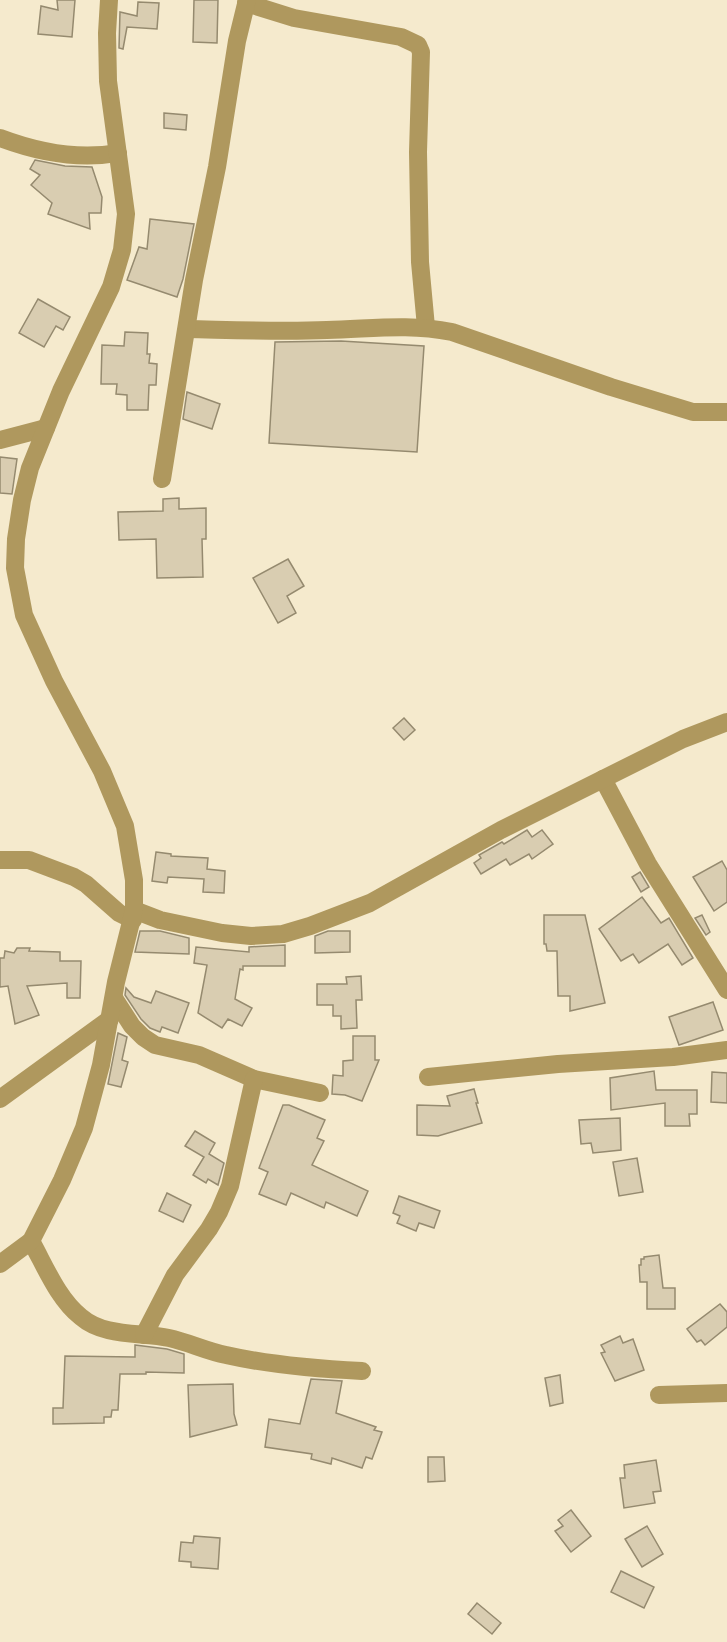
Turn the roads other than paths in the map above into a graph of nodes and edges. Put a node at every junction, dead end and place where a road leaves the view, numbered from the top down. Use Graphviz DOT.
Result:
graph roads {
  1 [pos="109,0"];
  2 [pos="246,1"];
  3 [pos="0,138"];
  4 [pos="118,153"];
  5 [pos="426,327"];
  6 [pos="187,329"];
  7 [pos="727,412"];
  8 [pos="46,428"];
  9 [pos="0,440"];
  10 [pos="162,479"];
  11 [pos="727,722"];
  12 [pos="603,779"];
  13 [pos="0,860"];
  14 [pos="133,915"];
  15 [pos="727,990"];
  16 [pos="114,998"];
  17 [pos="110,1019"];
  18 [pos="727,1050"];
  19 [pos="428,1077"];
  20 [pos="254,1079"];
  21 [pos="320,1093"];
  22 [pos="0,1099"];
  23 [pos="32,1241"];
  24 [pos="0,1264"];
  25 [pos="144,1335"];
  26 [pos="362,1371"];
  27 [pos="727,1393"];
  28 [pos="659,1395"];
  1 -- 4 [label="street"];
  2 -- 5 [label="street"];
  2 -- 6 [label="street"];
  3 -- 4 [label="street"];
  4 -- 8 [label="street"];
  5 -- 6 [label="street"];
  5 -- 7 [label="street"];
  6 -- 10 [label="street"];
  8 -- 9 [label="street"];
  8 -- 14 [label="street"];
  11 -- 12 [label="street"];
  12 -- 14 [label="street"];
  12 -- 15 [label="street"];
  13 -- 14 [label="street"];
  14 -- 16 [label="street"];
  16 -- 17 [label="street"];
  16 -- 20 [label="street"];
  17 -- 22 [label="street"];
  17 -- 23 [label="street"];
  18 -- 19 [label="street"];
  20 -- 21 [label="street"];
  20 -- 25 [label="street"];
  23 -- 24 [label="street"];
  23 -- 25 [label="street"];
  25 -- 26 [label="street"];
  27 -- 28 [label="street"];
}
